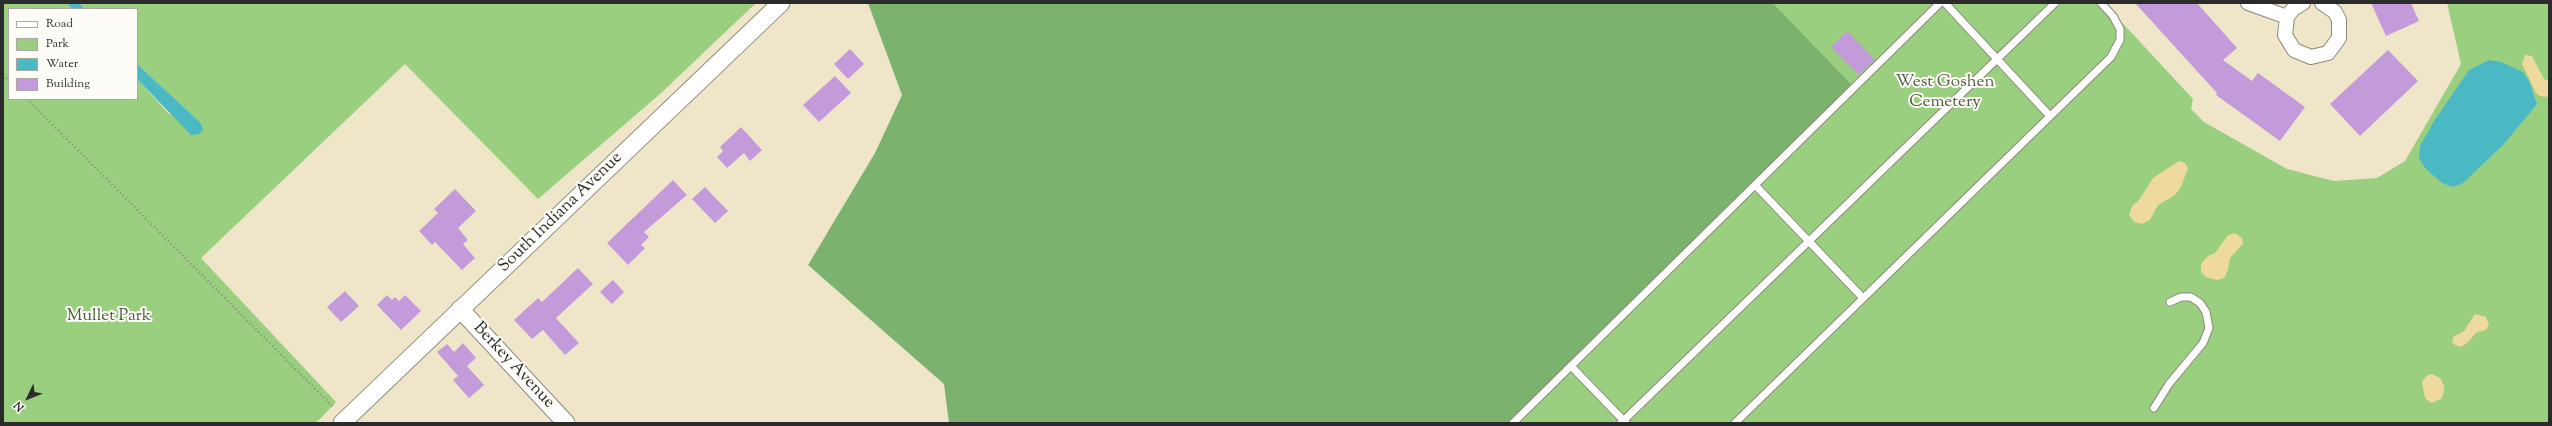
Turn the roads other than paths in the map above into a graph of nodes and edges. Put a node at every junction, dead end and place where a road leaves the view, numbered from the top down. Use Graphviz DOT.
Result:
graph roads {
  1 [pos="781,3"];
  2 [pos="1940,3"];
  3 [pos="1945,3"];
  4 [pos="2055,3"];
  5 [pos="2101,3"];
  6 [pos="2248,3"];
  7 [pos="2302,3"];
  8 [pos="2322,3"];
  9 [pos="2287,17"];
  10 [pos="1998,58"];
  11 [pos="2050,116"];
  12 [pos="1756,186"];
  13 [pos="1809,241"];
  14 [pos="1863,298"];
  15 [pos="2170,302"];
  16 [pos="460,309"];
  17 [pos="1571,366"];
  18 [pos="2154,408"];
  19 [pos="338,416"];
  20 [pos="1624,422"];
  21 [pos="566,423"];
  22 [pos="1513,423"];
  23 [pos="1735,423"];
  1 -- 16 [label="street, South Indiana Avenue"];
  2 -- 12 [label="lane"];
  3 -- 10 [label="lane"];
  4 -- 10 [label="lane"];
  5 -- 11 [label="lane"];
  6 -- 9 [label="street"];
  7 -- 9 [label="street"];
  8 -- 9 [label="street"];
  10 -- 11 [label="lane"];
  10 -- 13 [label="lane"];
  11 -- 14 [label="lane"];
  12 -- 13 [label="lane"];
  12 -- 17 [label="lane"];
  13 -- 14 [label="lane"];
  13 -- 20 [label="lane"];
  14 -- 23 [label="lane"];
  15 -- 18 [label="lane"];
  16 -- 19 [label="street, South Indiana Avenue"];
  16 -- 21 [label="street, Berkey Avenue"];
  17 -- 20 [label="lane"];
  17 -- 22 [label="lane"];
}
